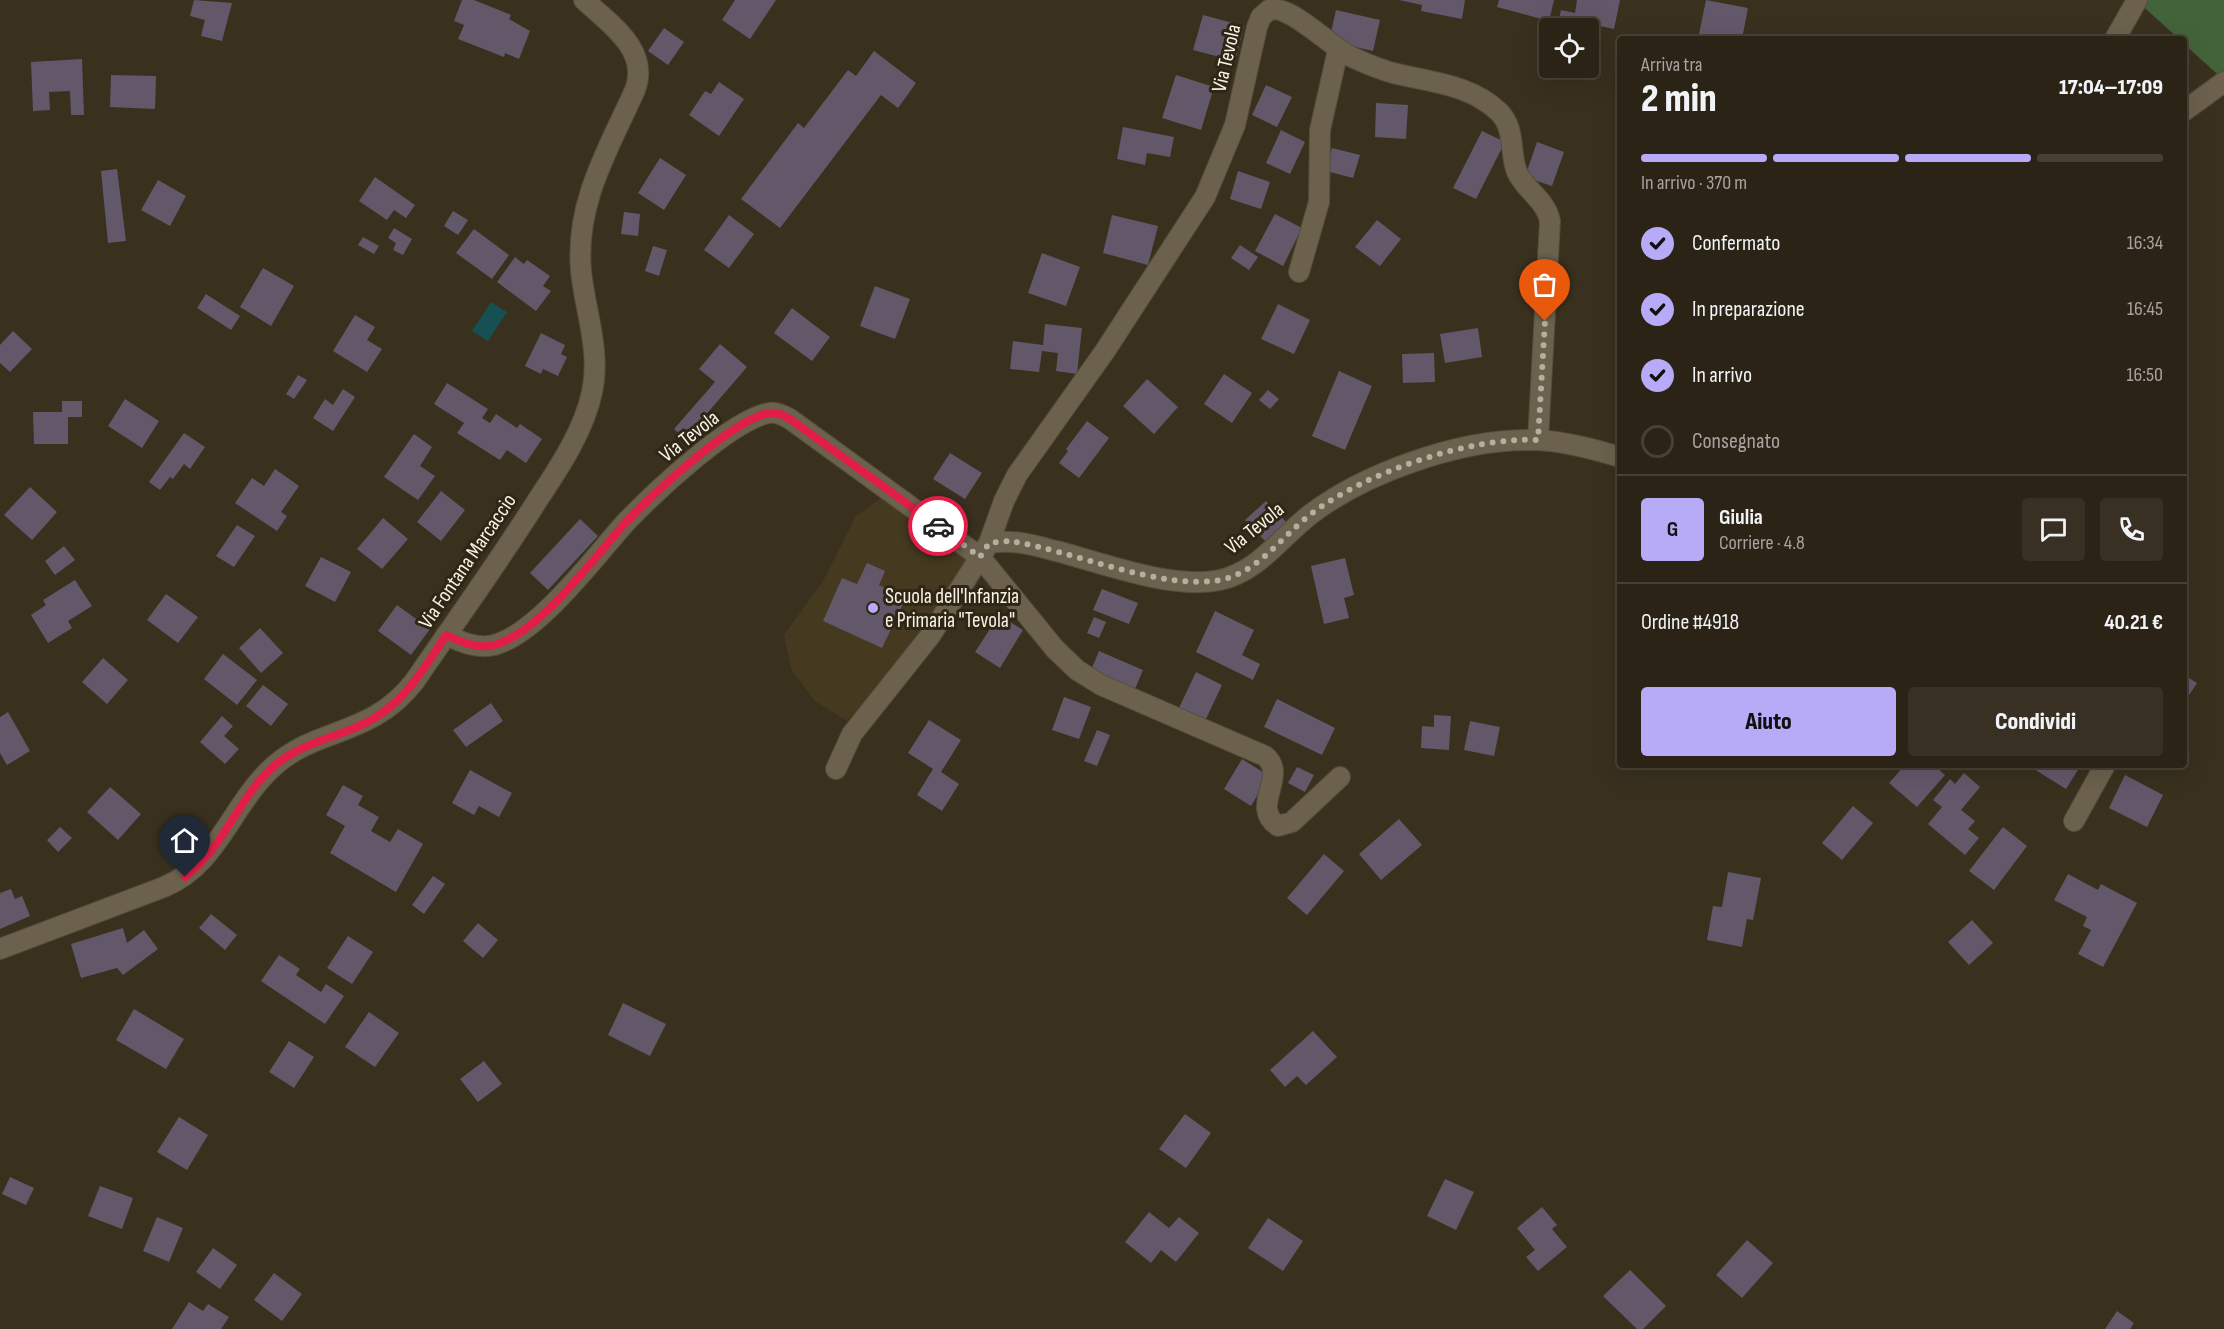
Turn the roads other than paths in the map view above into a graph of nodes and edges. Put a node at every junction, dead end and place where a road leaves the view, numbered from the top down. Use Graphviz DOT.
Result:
graph roads {
  1 [pos="584,0"];
  2 [pos="2137,0"];
  3 [pos="1294,7"];
  4 [pos="2117,36"];
  5 [pos="1338,50"];
  6 [pos="2224,82"];
  7 [pos="2187,109"];
  8 [pos="1299,272"];
  9 [pos="1538,440"];
  10 [pos="1617,456"];
  11 [pos="985,550"];
  12 [pos="446,635"];
  13 [pos="2103,768"];
  14 [pos="836,769"];
  15 [pos="1340,777"];
  16 [pos="2074,821"];
  17 [pos="0,949"];
  1 -- 12 [label="street, Via Fontana Marcaccio"];
  2 -- 4 [label="street"];
  3 -- 5 [label="street, Via Tevola"];
  3 -- 11 [label="street, Via Tevola"];
  5 -- 8 [label="street"];
  5 -- 9 [label="street, Via Tevola"];
  6 -- 7 [label="street"];
  9 -- 10 [label="street, Via Tevola"];
  9 -- 11 [label="street, Via Tevola"];
  11 -- 12 [label="street, Via Tevola"];
  11 -- 14 [label="street, Via Tevola"];
  11 -- 15 [label="street, Via Tevola"];
  12 -- 17 [label="street, Via Fontana Marcaccio"];
  13 -- 16 [label="street"];
}
